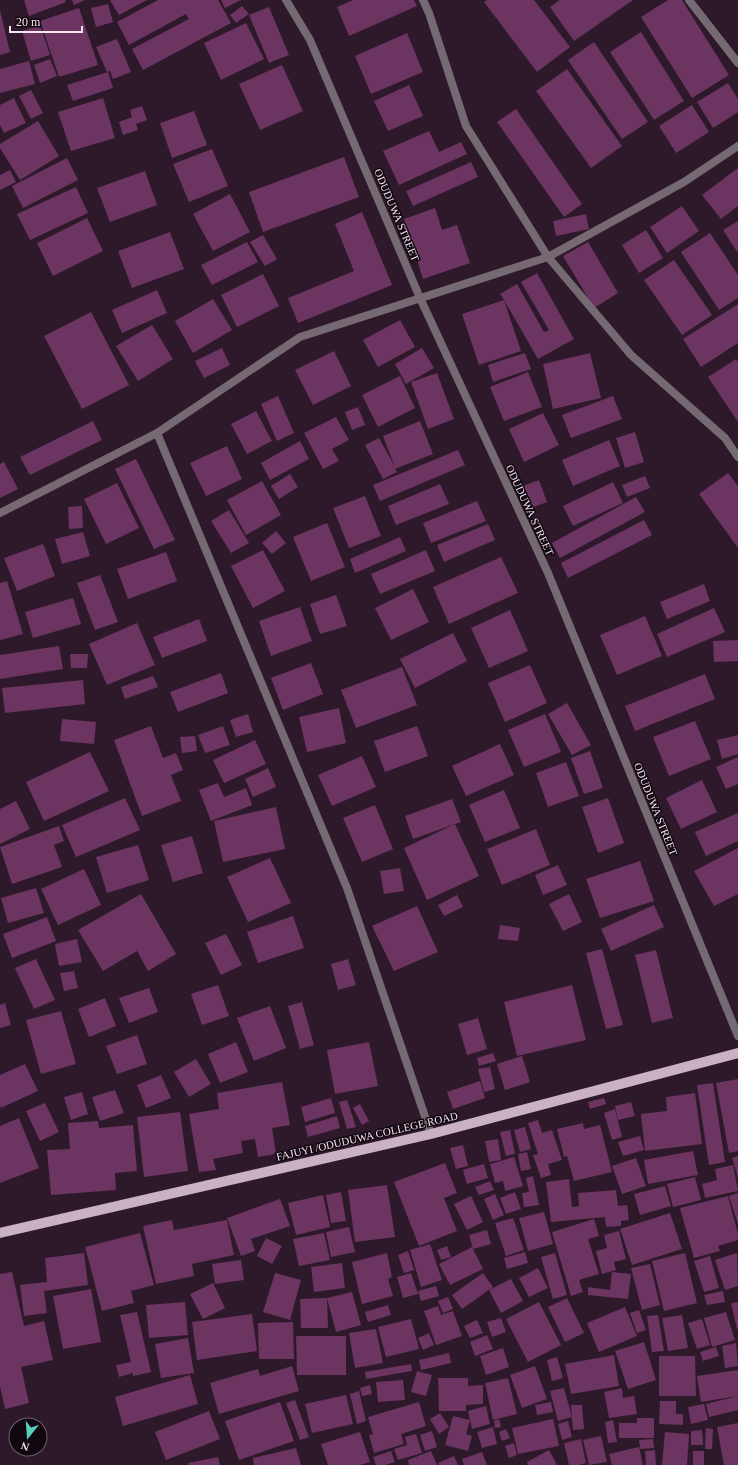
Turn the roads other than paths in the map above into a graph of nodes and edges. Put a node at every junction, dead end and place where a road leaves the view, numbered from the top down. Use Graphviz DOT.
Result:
graph roads {
  1 [pos="286,0"];
  2 [pos="423,0"];
  3 [pos="689,0"];
  4 [pos="738,63"];
  5 [pos="738,146"];
  6 [pos="548,257"];
  7 [pos="420,298"];
  8 [pos="157,433"];
  9 [pos="738,457"];
  10 [pos="0,513"];
  11 [pos="738,1036"];
  12 [pos="738,1053"];
  13 [pos="431,1134"];
  14 [pos="0,1233"];
  1 -- 7 [label="street, ODUDUWA STREET"];
  2 -- 6 [label="street"];
  3 -- 4 [label="street"];
  5 -- 6 [label="street"];
  6 -- 7 [label="street"];
  6 -- 9 [label="street"];
  7 -- 8 [label="street"];
  7 -- 11 [label="street, ODUDUWA STREET"];
  8 -- 10 [label="street"];
  8 -- 13 [label="street"];
  12 -- 13 [label="main road, FAJUYI /ODUDUWA COLLEGE ROAD"];
  13 -- 14 [label="main road, FAJUYI /ODUDUWA COLLEGE ROAD"];
}
